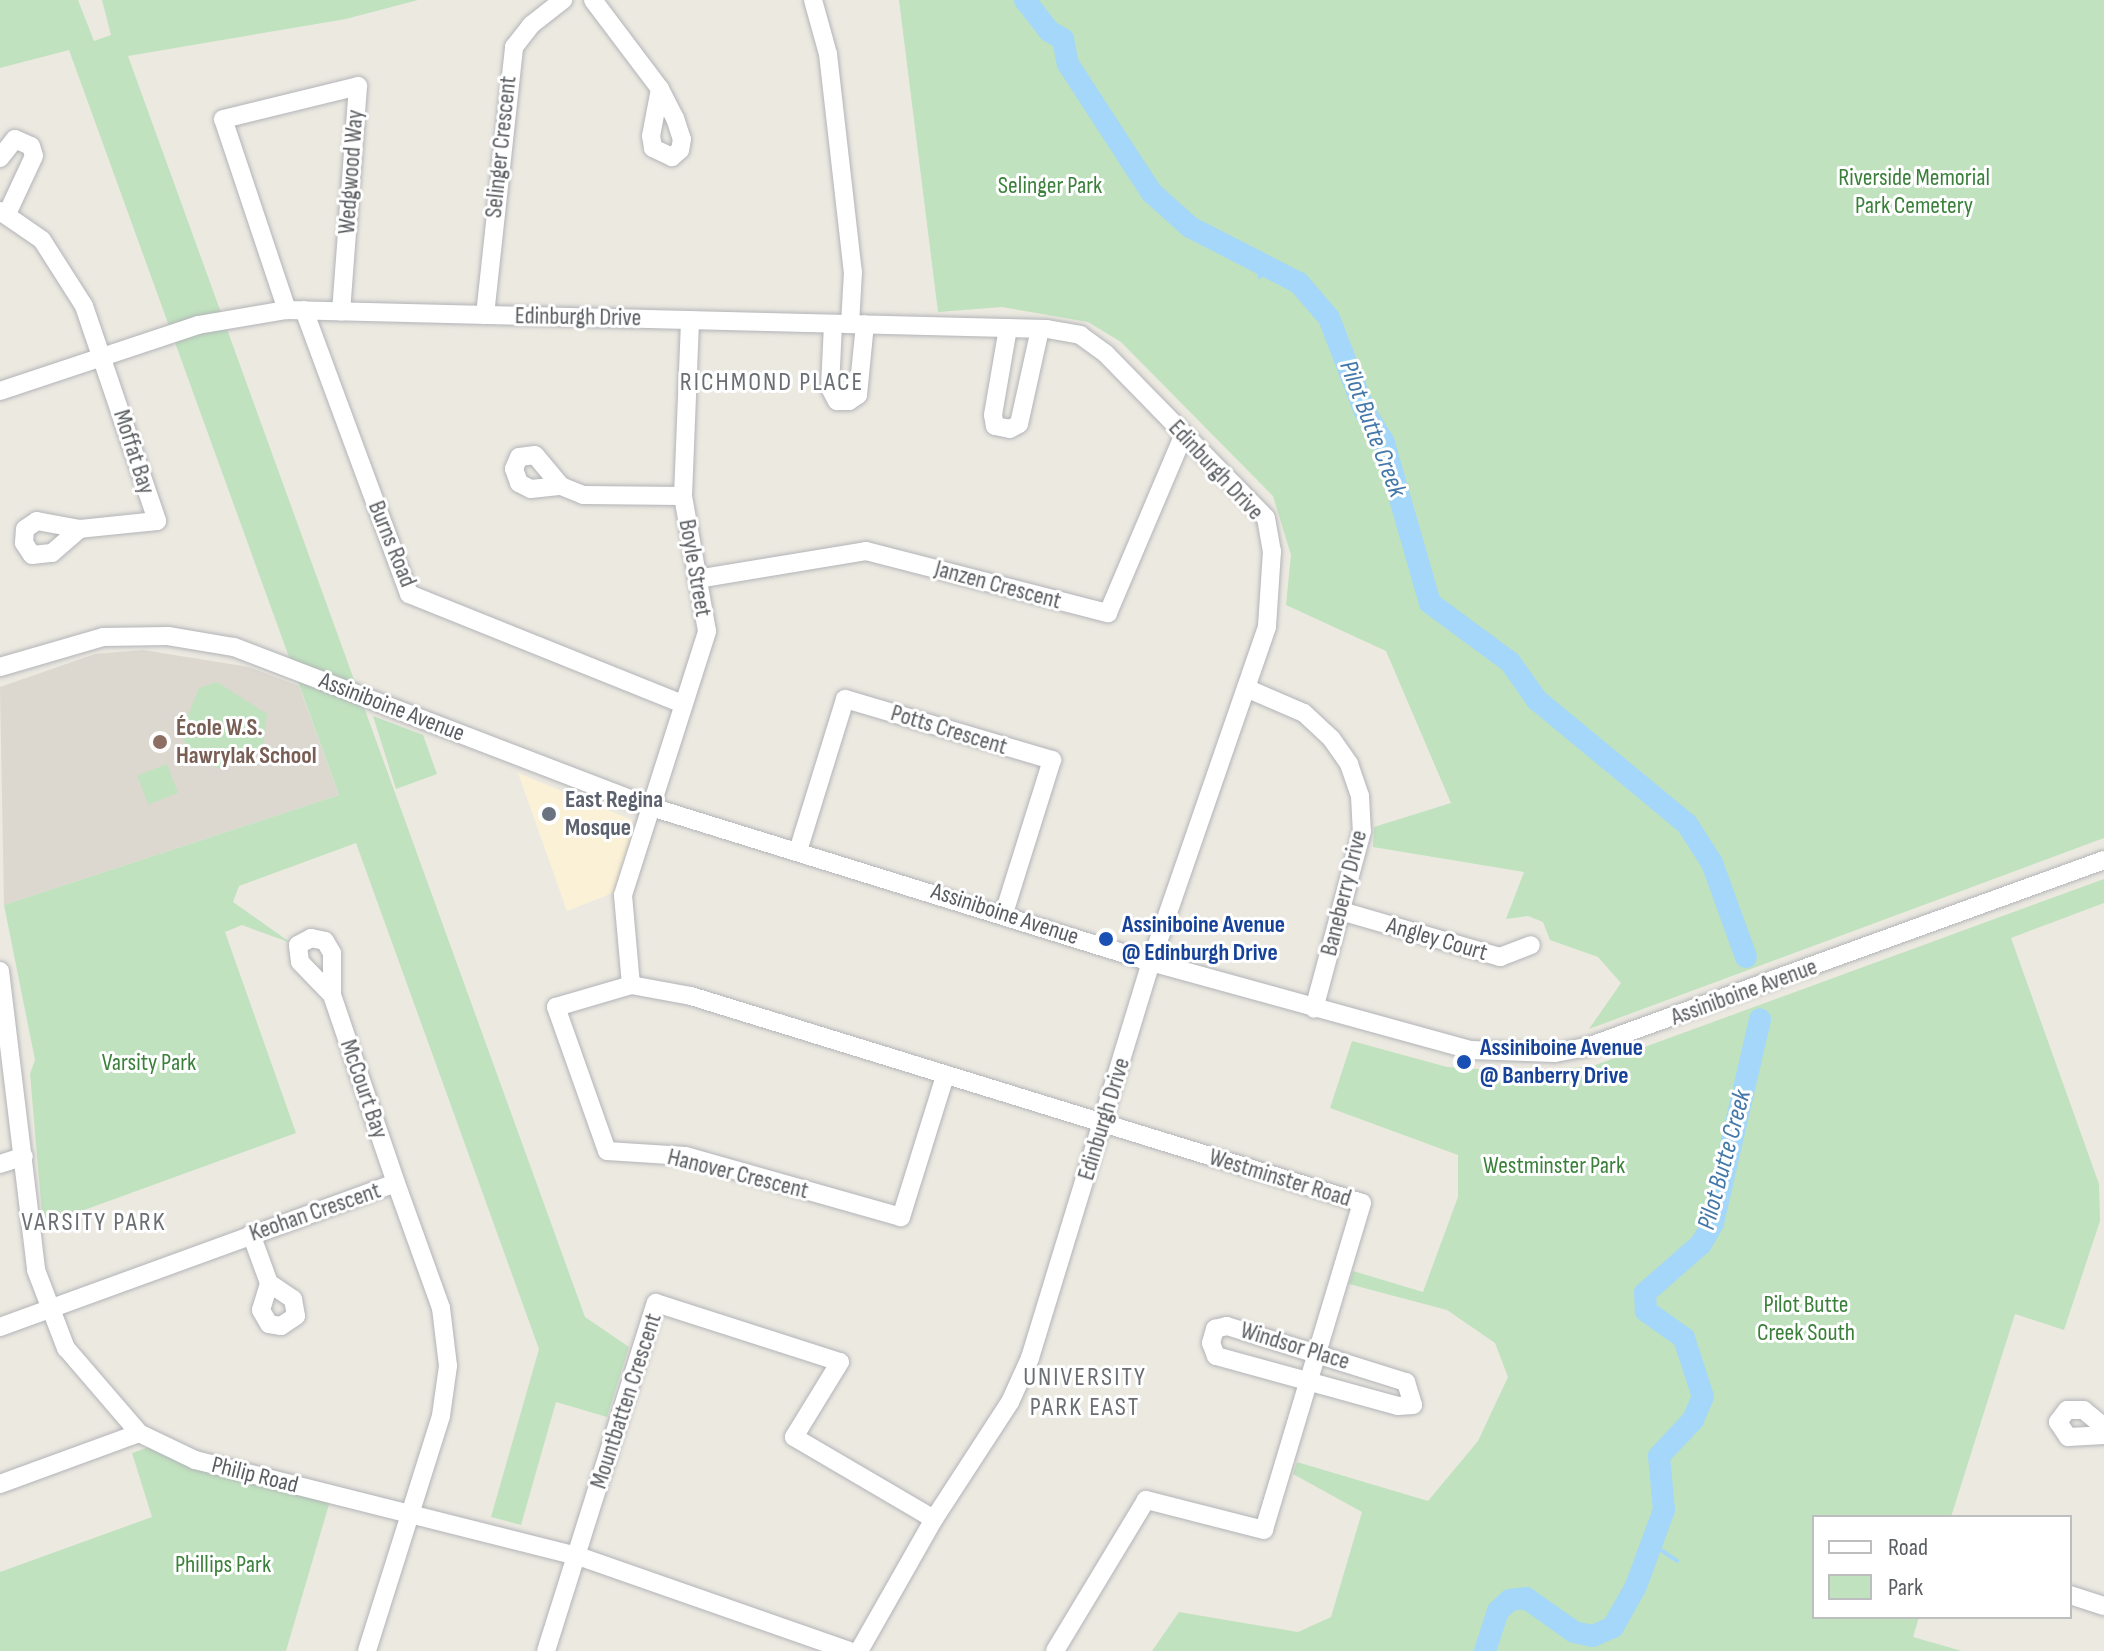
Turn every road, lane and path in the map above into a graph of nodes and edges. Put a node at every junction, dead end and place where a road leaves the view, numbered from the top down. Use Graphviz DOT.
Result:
graph roads {
  1 [pos="563,0"];
  2 [pos="593,0"];
  3 [pos="813,0"];
  4 [pos="660,89"];
  5 [pos="0,158"];
  6 [pos="3,212"];
  7 [pos="296,310"];
  8 [pos="341,311"];
  9 [pos="485,315"];
  10 [pos="690,320"];
  11 [pos="849,324"];
  12 [pos="1008,328"];
  13 [pos="1040,329"];
  14 [pos="102,354"];
  15 [pos="0,391"];
  16 [pos="1184,434"];
  17 [pos="561,486"];
  18 [pos="683,496"];
  19 [pos="80,529"];
  20 [pos="697,579"];
  21 [pos="0,667"];
  22 [pos="1246,688"];
  23 [pos="682,704"];
  24 [pos="648,806"];
  25 [pos="798,851"];
  26 [pos="2104,860"];
  27 [pos="1341,911"];
  28 [pos="1004,913"];
  29 [pos="1531,945"];
  30 [pos="1151,962"];
  31 [pos="0,971"];
  32 [pos="631,985"];
  33 [pos="332,995"];
  34 [pos="1314,1009"];
  35 [pos="945,1076"];
  36 [pos="1104,1123"];
  37 [pos="24,1156"];
  38 [pos="0,1164"];
  39 [pos="396,1183"];
  40 [pos="251,1234"];
  41 [pos="269,1283"];
  42 [pos="49,1310"];
  43 [pos="0,1327"];
  44 [pos="1319,1352"];
  45 [pos="1309,1381"];
  46 [pos="2104,1427"];
  47 [pos="139,1433"];
  48 [pos="2104,1435"];
  49 [pos="0,1484"];
  50 [pos="412,1512"];
  51 [pos="934,1519"];
  52 [pos="578,1556"];
  53 [pos="2072,1596"];
  54 [pos="2104,1606"];
  55 [pos="367,1651"];
  56 [pos="546,1651"];
  57 [pos="849,1651"];
  58 [pos="859,1651"];
  59 [pos="1055,1651"];
  1 -- 9 [label="street, Selinger Crescent"];
  2 -- 4 [label="street"];
  3 -- 11 [label="street"];
  5 -- 6 [label="street"];
  6 -- 14 [label="street"];
  7 -- 8 [label="street, Edinburgh Drive"];
  7 -- 8 [label="street, Wedgwood Way"];
  7 -- 14 [label="street, Edinburgh Drive"];
  7 -- 23 [label="street, Burns Road"];
  8 -- 9 [label="street, Edinburgh Drive"];
  9 -- 10 [label="street, Edinburgh Drive"];
  10 -- 11 [label="street, Edinburgh Drive"];
  10 -- 18 [label="street, Boyle Street"];
  11 -- 12 [label="street, Edinburgh Drive"];
  12 -- 13 [label="street, Edinburgh Drive"];
  12 -- 13 [label="street"];
  13 -- 16 [label="street, Edinburgh Drive"];
  14 -- 15 [label="street, Edinburgh Drive"];
  14 -- 19 [label="street, Moffat Bay"];
  16 -- 20 [label="street, Janzen Crescent"];
  16 -- 22 [label="street, Edinburgh Drive"];
  17 -- 18 [label="street"];
  18 -- 20 [label="street, Boyle Street"];
  20 -- 23 [label="street, Boyle Street"];
  21 -- 24 [label="street, Assiniboine Avenue"];
  22 -- 27 [label="street, Baneberry Drive"];
  22 -- 30 [label="street, Edinburgh Drive"];
  23 -- 24 [label="street, Boyle Street"];
  24 -- 25 [label="street, Assiniboine Avenue"];
  24 -- 32 [label="street, Boyle Street"];
  25 -- 28 [label="street, Assiniboine Avenue"];
  25 -- 28 [label="street, Potts Crescent"];
  26 -- 34 [label="street, Assiniboine Avenue"];
  27 -- 29 [label="street, Angley Court"];
  27 -- 34 [label="street, Baneberry Drive"];
  28 -- 30 [label="street, Assiniboine Avenue"];
  30 -- 34 [label="street, Assiniboine Avenue"];
  30 -- 36 [label="street, Edinburgh Drive"];
  31 -- 37 [label="street, Philip Road"];
  32 -- 35 [label="street, Westminster Road"];
  32 -- 35 [label="street, Hanover Crescent"];
  33 -- 39 [label="street, McCourt Bay"];
  35 -- 36 [label="street, Westminster Road"];
  36 -- 44 [label="street, Westminster Road"];
  36 -- 51 [label="street, Edinburgh Drive"];
  37 -- 38 [label="street"];
  37 -- 42 [label="street, Philip Road"];
  39 -- 40 [label="street, Keohan Crescent"];
  39 -- 50 [label="street, Keohan Crescent"];
  40 -- 41 [label="street"];
  40 -- 42 [label="street, Keohan Crescent"];
  42 -- 43 [label="street, Keohan Crescent"];
  42 -- 47 [label="street, Philip Road"];
  44 -- 45 [label="street, Westminster Road"];
  44 -- 45 [label="street, Windsor Place"];
  44 -- 45 [label="street, Windsor Place"];
  45 -- 59 [label="street, Westminster Road"];
  46 -- 48 [label="street"];
  47 -- 49 [label="street"];
  47 -- 50 [label="street, Philip Road"];
  50 -- 52 [label="street, Philip Road"];
  50 -- 55 [label="street, Keohan Crescent"];
  51 -- 52 [label="street, Mountbatten Crescent"];
  51 -- 58 [label="street, Edinburgh Drive"];
  52 -- 56 [label="street"];
  52 -- 57 [label="street, Philip Road"];
  53 -- 54 [label="street"];
}
